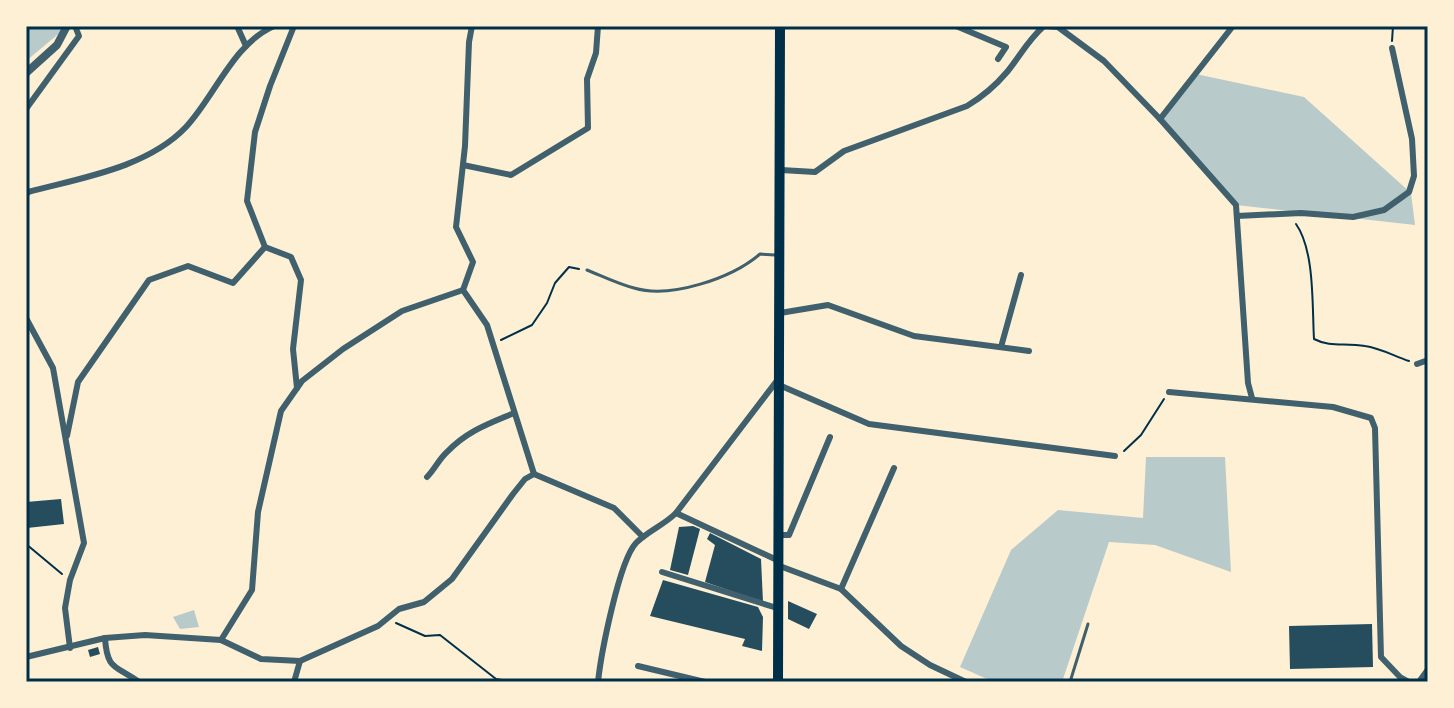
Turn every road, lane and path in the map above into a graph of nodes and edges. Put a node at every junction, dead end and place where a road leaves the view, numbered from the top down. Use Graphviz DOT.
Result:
graph roads {
  1 [pos="67,26"];
  2 [pos="75,26"];
  3 [pos="237,26"];
  4 [pos="274,26"];
  5 [pos="294,26"];
  6 [pos="472,26"];
  7 [pos="598,26"];
  8 [pos="780,26"];
  9 [pos="956,26"];
  10 [pos="1233,26"];
  11 [pos="1393,26"];
  12 [pos="246,46"];
  13 [pos="1392,48"];
  14 [pos="998,59"];
  15 [pos="26,73"];
  16 [pos="26,109"];
  17 [pos="1160,119"];
  18 [pos="463,165"];
  19 [pos="781,170"];
  20 [pos="26,195"];
  21 [pos="1289,213"];
  22 [pos="1237,216"];
  23 [pos="265,247"];
  24 [pos="780,255"];
  25 [pos="587,270"];
  26 [pos="1021,275"];
  27 [pos="463,290"];
  28 [pos="780,313"];
  29 [pos="26,318"];
  30 [pos="493,344"];
  31 [pos="1001,347"];
  32 [pos="1029,351"];
  33 [pos="1428,360"];
  34 [pos="1417,364"];
  35 [pos="779,382"];
  36 [pos="297,388"];
  37 [pos="1169,392"];
  38 [pos="1252,398"];
  39 [pos="514,413"];
  40 [pos="830,437"];
  41 [pos="66,440"];
  42 [pos="1115,456"];
  43 [pos="894,468"];
  44 [pos="534,474"];
  45 [pos="427,477"];
  46 [pos="676,513"];
  47 [pos="778,535"];
  48 [pos="643,537"];
  49 [pos="26,544"];
  50 [pos="777,562"];
  51 [pos="662,572"];
  52 [pos="70,580"];
  53 [pos="841,589"];
  54 [pos="777,608"];
  55 [pos="385,621"];
  56 [pos="1088,624"];
  57 [pos="105,638"];
  58 [pos="221,640"];
  59 [pos="70,648"];
  60 [pos="26,657"];
  61 [pos="300,661"];
  62 [pos="638,666"];
  63 [pos="1428,671"];
  64 [pos="139,682"];
  65 [pos="294,682"];
  66 [pos="513,682"];
  67 [pos="598,682"];
  68 [pos="705,682"];
  69 [pos="778,682"];
  70 [pos="966,682"];
  71 [pos="1070,682"];
  72 [pos="1409,682"];
  73 [pos="1420,682"];
  1 -- 15 [label="street"];
  2 -- 16 [label="street"];
  3 -- 12 [label="street"];
  4 -- 12 [label="street"];
  5 -- 23 [label="street"];
  6 -- 18 [label="street"];
  7 -- 18 [label="street"];
  8 -- 19 [label="main road"];
  9 -- 14 [label="street"];
  10 -- 17 [label="street"];
  11 -- 13 [label="path"];
  12 -- 20 [label="street"];
  13 -- 21 [label="street"];
  17 -- 19 [label="street"];
  17 -- 22 [label="street"];
  18 -- 27 [label="street"];
  19 -- 24 [label="main road"];
  21 -- 22 [label="street"];
  21 -- 34 [label="path"];
  22 -- 38 [label="street"];
  23 -- 36 [label="street"];
  23 -- 41 [label="street"];
  24 -- 25 [label="lane"];
  24 -- 28 [label="main road"];
  25 -- 30 [label="path"];
  26 -- 31 [label="street"];
  27 -- 30 [label="street"];
  27 -- 36 [label="street"];
  28 -- 31 [label="street"];
  28 -- 35 [label="main road"];
  29 -- 41 [label="street"];
  30 -- 39 [label="street"];
  31 -- 32 [label="street"];
  33 -- 34 [label="street"];
  35 -- 42 [label="street"];
  35 -- 46 [label="street"];
  35 -- 47 [label="main road"];
  36 -- 58 [label="street"];
  37 -- 38 [label="street"];
  37 -- 42 [label="path"];
  38 -- 72 [label="street"];
  39 -- 44 [label="street"];
  39 -- 45 [label="street"];
  40 -- 47 [label="street"];
  41 -- 52 [label="street"];
  43 -- 53 [label="street"];
  44 -- 48 [label="street"];
  44 -- 55 [label="street"];
  46 -- 48 [label="street"];
  46 -- 50 [label="street"];
  47 -- 50 [label="main road"];
  48 -- 67 [label="street"];
  49 -- 52 [label="path"];
  50 -- 53 [label="street"];
  50 -- 54 [label="main road"];
  51 -- 54 [label="street"];
  52 -- 59 [label="street"];
  53 -- 70 [label="street"];
  54 -- 69 [label="main road"];
  55 -- 61 [label="street"];
  55 -- 66 [label="path"];
  56 -- 71 [label="lane"];
  57 -- 58 [label="street"];
  57 -- 59 [label="street"];
  57 -- 64 [label="street"];
  58 -- 61 [label="street"];
  59 -- 60 [label="street"];
  61 -- 65 [label="street"];
  62 -- 68 [label="street"];
  63 -- 73 [label="street"];
}
